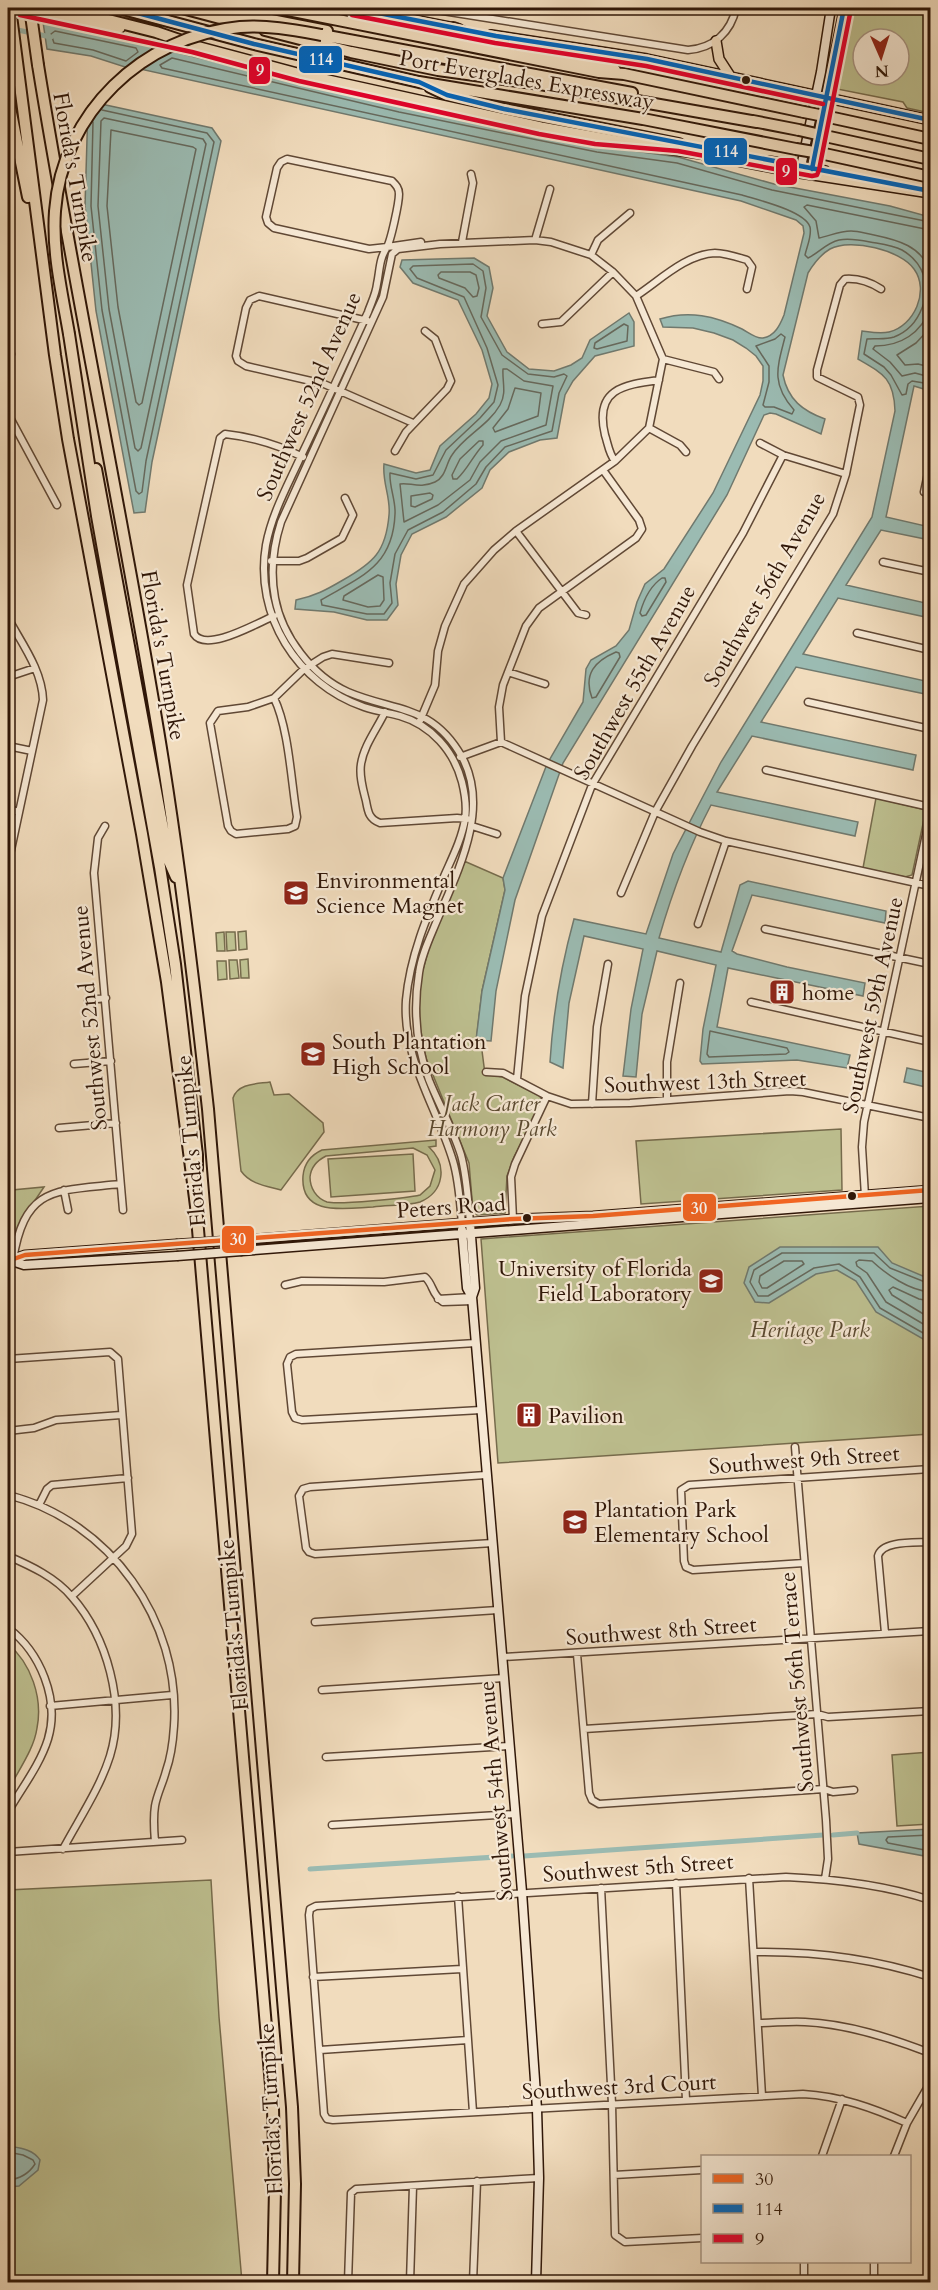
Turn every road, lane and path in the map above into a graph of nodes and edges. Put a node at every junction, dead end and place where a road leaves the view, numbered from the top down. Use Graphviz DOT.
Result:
graph roads {
  1 [pos="10,8"];
  2 [pos="22,8"];
  3 [pos="30,8"];
  4 [pos="61,8"];
  5 [pos="119,8"];
  6 [pos="182,8"];
  7 [pos="210,8"];
  8 [pos="278,8"];
  9 [pos="353,8"];
  10 [pos="424,8"];
  11 [pos="736,8"];
  12 [pos="831,8"];
  13 [pos="843,8"];
  14 [pos="453,28"];
  15 [pos="322,32"];
  16 [pos="716,41"];
  17 [pos="194,45"];
  18 [pos="624,74"];
  19 [pos="730,76"];
  20 [pos="419,82"];
  21 [pos="820,96"];
  22 [pos="8,98"];
  23 [pos="930,120"];
  24 [pos="757,122"];
  25 [pos="596,137"];
  26 [pos="930,139"];
  27 [pos="679,144"];
  28 [pos="930,159"];
  29 [pos="801,166"];
  30 [pos="812,169"];
  31 [pos="471,174"];
  32 [pos="930,177"];
  33 [pos="550,189"];
  34 [pos="930,192"];
  35 [pos="630,213"];
  36 [pos="392,227"];
  37 [pos="535,240"];
  38 [pos="412,242"];
  39 [pos="462,242"];
  40 [pos="440,244"];
  41 [pos="387,247"];
  42 [pos="369,249"];
  43 [pos="591,255"];
  44 [pos="43,262"];
  45 [pos="379,263"];
  46 [pos="613,272"];
  47 [pos="881,289"];
  48 [pos="747,290"];
  49 [pos="636,296"];
  50 [pos="368,321"];
  51 [pos="542,324"];
  52 [pos="424,331"];
  53 [pos="69,333"];
  54 [pos="663,359"];
  55 [pos="719,379"];
  56 [pos="659,380"];
  57 [pos="332,389"];
  58 [pos="340,392"];
  59 [pos="8,414"];
  60 [pos="413,423"];
  61 [pos="649,428"];
  62 [pos="760,443"];
  63 [pos="396,451"];
  64 [pos="686,452"];
  65 [pos="783,455"];
  66 [pos="301,456"];
  67 [pos="309,460"];
  68 [pos="615,461"];
  69 [pos="930,464"];
  70 [pos="603,470"];
  71 [pos="846,474"];
  72 [pos="927,493"];
  73 [pos="345,498"];
  74 [pos="57,505"];
  75 [pos="516,531"];
  76 [pos="264,561"];
  77 [pos="272,561"];
  78 [pos="883,562"];
  79 [pos="930,572"];
  80 [pos="561,592"];
  81 [pos="280,613"];
  82 [pos="586,615"];
  83 [pos="272,616"];
  84 [pos="8,618"];
  85 [pos="857,633"];
  86 [pos="930,650"];
  87 [pos="389,663"];
  88 [pos="312,666"];
  89 [pos="35,668"];
  90 [pos="304,669"];
  91 [pos="508,672"];
  92 [pos="8,677"];
  93 [pos="545,684"];
  94 [pos="274,698"];
  95 [pos="808,702"];
  96 [pos="385,712"];
  97 [pos="422,715"];
  98 [pos="419,723"];
  99 [pos="930,729"];
  100 [pos="501,742"];
  101 [pos="8,746"];
  102 [pos="32,752"];
  103 [pos="461,756"];
  104 [pos="454,761"];
  105 [pos="766,770"];
  106 [pos="592,784"];
  107 [pos="930,807"];
  108 [pos="8,809"];
  109 [pos="19,812"];
  110 [pos="655,812"];
  111 [pos="930,816"];
  112 [pos="465,819"];
  113 [pos="473,824"];
  114 [pos="105,826"];
  115 [pos="497,834"];
  116 [pos="726,841"];
  117 [pos="8,864"];
  118 [pos="916,883"];
  119 [pos="930,886"];
  120 [pos="621,893"];
  121 [pos="183,894"];
  122 [pos="698,924"];
  123 [pos="765,929"];
  124 [pos="898,957"];
  125 [pos="609,964"];
  126 [pos="930,964"];
  127 [pos="680,983"];
  128 [pos="106,998"];
  129 [pos="88,1000"];
  130 [pos="751,1002"];
  131 [pos="883,1032"];
  132 [pos="930,1042"];
  133 [pos="111,1061"];
  134 [pos="74,1064"];
  135 [pos="486,1072"];
  136 [pos="517,1079"];
  137 [pos="547,1096"];
  138 [pos="666,1099"];
  139 [pos="592,1104"];
  140 [pos="868,1104"];
  141 [pos="930,1118"];
  142 [pos="116,1123"];
  143 [pos="59,1128"];
  144 [pos="120,1184"];
  145 [pos="64,1190"];
  146 [pos="930,1190"];
  147 [pos="930,1198"];
  148 [pos="865,1199"];
  149 [pos="196,1206"];
  150 [pos="68,1210"];
  151 [pos="123,1210"];
  152 [pos="513,1220"];
  153 [pos="466,1228"];
  154 [pos="10,1261"];
  155 [pos="285,1286"];
  156 [pos="473,1299"];
  157 [pos="476,1343"];
  158 [pos="8,1359"];
  159 [pos="481,1410"];
  160 [pos="122,1415"];
  161 [pos="8,1431"];
  162 [pos="795,1447"];
  163 [pos="930,1469"];
  164 [pos="486,1475"];
  165 [pos="128,1478"];
  166 [pos="797,1478"];
  167 [pos="8,1495"];
  168 [pos="39,1505"];
  169 [pos="930,1542"];
  170 [pos="492,1543"];
  171 [pos="8,1556"];
  172 [pos="114,1557"];
  173 [pos="804,1563"];
  174 [pos="72,1596"];
  175 [pos="498,1610"];
  176 [pos="315,1622"];
  177 [pos="8,1628"];
  178 [pos="930,1630"];
  179 [pos="885,1633"];
  180 [pos="811,1638"];
  181 [pos="577,1654"];
  182 [pos="502,1657"];
  183 [pos="504,1678"];
  184 [pos="322,1690"];
  185 [pos="172,1695"];
  186 [pos="114,1701"];
  187 [pos="50,1706"];
  188 [pos="930,1711"];
  189 [pos="817,1714"];
  190 [pos="584,1729"];
  191 [pos="509,1746"];
  192 [pos="326,1757"];
  193 [pos="824,1789"];
  194 [pos="854,1790"];
  195 [pos="8,1812"];
  196 [pos="515,1814"];
  197 [pos="332,1825"];
  198 [pos="182,1840"];
  199 [pos="155,1842"];
  200 [pos="63,1849"];
  201 [pos="8,1852"];
  202 [pos="750,1878"];
  203 [pos="825,1879"];
  204 [pos="676,1883"];
  205 [pos="601,1888"];
  206 [pos="522,1892"];
  207 [pos="458,1896"];
  208 [pos="930,1900"];
  209 [pos="754,1952"];
  210 [pos="462,1969"];
  211 [pos="313,1977"];
  212 [pos="930,1977"];
  213 [pos="759,2023"];
  214 [pos="468,2040"];
  215 [pos="320,2050"];
  216 [pos="930,2053"];
  217 [pos="930,2083"];
  218 [pos="762,2096"];
  219 [pos="842,2099"];
  220 [pos="686,2100"];
  221 [pos="612,2104"];
  222 [pos="537,2109"];
  223 [pos="473,2112"];
  224 [pos="907,2123"];
  225 [pos="823,2155"];
  226 [pos="895,2155"];
  227 [pos="701,2170"];
  228 [pos="614,2175"];
  229 [pos="539,2178"];
  230 [pos="477,2181"];
  231 [pos="413,2186"];
  232 [pos="701,2238"];
  233 [pos="804,2263"];
  234 [pos="874,2263"];
  235 [pos="273,2283"];
  236 [pos="293,2283"];
  237 [pos="348,2283"];
  238 [pos="410,2283"];
  239 [pos="473,2283"];
  240 [pos="536,2283"];
  241 [pos="804,2283"];
  242 [pos="874,2283"];
  1 -- 44 [label="highway, Florida's Turnpike"];
  2 -- 17 [label="main road"];
  3 -- 121 [label="highway, Florida's Turnpike, bridge"];
  4 -- 17 [label="highway"];
  5 -- 20 [label="highway, Port Everglades Expressway"];
  6 -- 24 [label="highway"];
  7 -- 15 [label="highway"];
  8 -- 18 [label="highway, Port Everglades Expressway"];
  9 -- 14 [label="main road"];
  10 -- 16 [label="street"];
  11 -- 16 [label="street"];
  12 -- 21 [label="main road"];
  13 -- 21 [label="main road"];
  14 -- 18 [label="highway"];
  14 -- 19 [label="main road"];
  15 -- 24 [label="highway"];
  15 -- 53 [label="highway, bridge"];
  16 -- 19 [label="main road"];
  17 -- 25 [label="main road"];
  18 -- 26 [label="highway, Port Everglades Expressway, bridge"];
  19 -- 21 [label="main road"];
  20 -- 27 [label="highway"];
  20 -- 32 [label="highway, Port Everglades Expressway, bridge"];
  21 -- 23 [label="main road"];
  21 -- 29 [label="main road"];
  21 -- 30 [label="main road"];
  22 -- 44 [label="highway"];
  24 -- 28 [label="highway, bridge"];
  25 -- 27 [label="main road"];
  25 -- 34 [label="main road"];
  27 -- 29 [label="main road"];
  29 -- 30 [label="main road"];
  30 -- 34 [label="main road"];
  31 -- 39 [label="street"];
  33 -- 37 [label="street"];
  35 -- 43 [label="street"];
  36 -- 38 [label="street"];
  36 -- 41 [label="street, Southwest 52nd Avenue"];
  36 -- 42 [label="street, Southwest 52nd Avenue"];
  37 -- 39 [label="street"];
  37 -- 43 [label="street"];
  38 -- 40 [label="street"];
  38 -- 41 [label="street"];
  39 -- 40 [label="street"];
  40 -- 50 [label="street, Southwest 52nd Avenue"];
  41 -- 42 [label="street"];
  41 -- 45 [label="street, Southwest 52nd Avenue"];
  42 -- 45 [label="street"];
  43 -- 46 [label="street"];
  44 -- 149 [label="highway, Florida's Turnpike"];
  45 -- 50 [label="street, Southwest 52nd Avenue"];
  46 -- 49 [label="street"];
  46 -- 51 [label="street"];
  47 -- 71 [label="street, Southwest 56th Avenue"];
  48 -- 49 [label="street"];
  49 -- 54 [label="street"];
  50 -- 57 [label="street, Southwest 52nd Avenue"];
  50 -- 57 [label="street"];
  50 -- 58 [label="street, Southwest 52nd Avenue"];
  52 -- 60 [label="street"];
  53 -- 121 [label="highway"];
  53 -- 149 [label="highway"];
  54 -- 55 [label="street"];
  54 -- 56 [label="street"];
  56 -- 61 [label="street"];
  56 -- 68 [label="street"];
  57 -- 58 [label="street"];
  57 -- 66 [label="street, Southwest 52nd Avenue"];
  58 -- 60 [label="street"];
  58 -- 67 [label="street, Southwest 52nd Avenue"];
  59 -- 74 [label="street"];
  60 -- 63 [label="street"];
  61 -- 64 [label="street"];
  61 -- 68 [label="street"];
  62 -- 65 [label="street"];
  65 -- 71 [label="street"];
  65 -- 106 [label="street, Southwest 55th Avenue"];
  66 -- 67 [label="street"];
  66 -- 76 [label="street, Southwest 52nd Avenue"];
  66 -- 83 [label="street"];
  67 -- 77 [label="street, Southwest 52nd Avenue"];
  68 -- 70 [label="street"];
  69 -- 72 [label="street"];
  70 -- 75 [label="street"];
  70 -- 80 [label="street"];
  71 -- 110 [label="street, Southwest 56th Avenue"];
  73 -- 77 [label="street"];
  75 -- 80 [label="street"];
  75 -- 97 [label="street"];
  76 -- 77 [label="street"];
  76 -- 83 [label="street, Southwest 52nd Avenue"];
  77 -- 81 [label="street, Southwest 52nd Avenue"];
  78 -- 79 [label="street"];
  80 -- 82 [label="street"];
  80 -- 91 [label="street"];
  81 -- 83 [label="street"];
  81 -- 88 [label="street, Southwest 52nd Avenue"];
  83 -- 90 [label="street, Southwest 52nd Avenue"];
  84 -- 89 [label="street"];
  85 -- 86 [label="street"];
  87 -- 88 [label="street"];
  88 -- 90 [label="street"];
  88 -- 97 [label="street, Southwest 52nd Avenue"];
  89 -- 92 [label="street"];
  89 -- 102 [label="street"];
  90 -- 94 [label="street"];
  90 -- 96 [label="street, Southwest 52nd Avenue"];
  91 -- 93 [label="street"];
  91 -- 100 [label="street"];
  94 -- 94 [label="street"];
  95 -- 99 [label="street"];
  96 -- 98 [label="street"];
  96 -- 112 [label="street"];
  97 -- 98 [label="street"];
  97 -- 103 [label="street, Southwest 54th Avenue"];
  98 -- 104 [label="street"];
  100 -- 103 [label="street"];
  100 -- 106 [label="street"];
  101 -- 102 [label="street"];
  102 -- 109 [label="street"];
  103 -- 104 [label="street"];
  103 -- 113 [label="street, Southwest 54th Avenue"];
  104 -- 112 [label="street, Southwest 54th Avenue"];
  105 -- 107 [label="street"];
  106 -- 110 [label="street"];
  106 -- 136 [label="street, Southwest 55th Avenue"];
  108 -- 109 [label="street"];
  109 -- 117 [label="street"];
  110 -- 116 [label="street"];
  110 -- 120 [label="street, Southwest 56th Avenue"];
  111 -- 118 [label="street, Southwest 59th Avenue"];
  112 -- 113 [label="street"];
  112 -- 153 [label="street, Southwest 54th Avenue"];
  113 -- 115 [label="street"];
  113 -- 153 [label="street, Southwest 54th Avenue"];
  114 -- 128 [label="street, Southwest 52nd Avenue"];
  116 -- 118 [label="street"];
  116 -- 122 [label="street"];
  118 -- 119 [label="street"];
  118 -- 124 [label="street, Southwest 59th Avenue"];
  121 -- 236 [label="highway, Florida's Turnpike"];
  123 -- 124 [label="street"];
  124 -- 126 [label="street"];
  124 -- 131 [label="street, Southwest 59th Avenue"];
  125 -- 139 [label="street"];
  127 -- 138 [label="street"];
  128 -- 129 [label="street"];
  128 -- 133 [label="street, Southwest 52nd Avenue"];
  130 -- 131 [label="street"];
  131 -- 132 [label="street"];
  131 -- 140 [label="street, Southwest 59th Avenue"];
  133 -- 134 [label="street"];
  133 -- 142 [label="street, Southwest 52nd Avenue"];
  135 -- 136 [label="street, Southwest 13th Street"];
  136 -- 137 [label="street, Southwest 13th Street"];
  137 -- 139 [label="street, Southwest 13th Street"];
  137 -- 152 [label="street"];
  138 -- 139 [label="street, Southwest 13th Street"];
  138 -- 140 [label="street, Southwest 13th Street"];
  140 -- 141 [label="street, Southwest 13th Street"];
  140 -- 148 [label="street, Southwest 59th Avenue"];
  142 -- 143 [label="street"];
  142 -- 144 [label="street, Southwest 52nd Avenue"];
  144 -- 145 [label="street"];
  144 -- 151 [label="street, Southwest 52nd Avenue"];
  145 -- 150 [label="street"];
  145 -- 154 [label="street"];
  146 -- 148 [label="main road, Peters Road"];
  147 -- 148 [label="main road, Peters Road"];
  148 -- 152 [label="main road, Peters Road"];
  148 -- 153 [label="main road, Peters Road"];
  149 -- 235 [label="highway, Florida's Turnpike"];
  152 -- 153 [label="main road, Peters Road"];
  153 -- 154 [label="main road, Peters Road, bridge"];
  153 -- 154 [label="main road, Peters Road, bridge"];
  153 -- 156 [label="main road, Southwest 54th Avenue"];
  155 -- 156 [label="street"];
  156 -- 157 [label="main road, Southwest 54th Avenue"];
  157 -- 159 [label="main road, Southwest 54th Avenue"];
  157 -- 159 [label="street"];
  158 -- 160 [label="street"];
  159 -- 164 [label="main road, Southwest 54th Avenue"];
  160 -- 161 [label="street"];
  160 -- 165 [label="street"];
  162 -- 166 [label="street, Southwest 56th Terrace"];
  163 -- 166 [label="street, Southwest 9th Street"];
  164 -- 170 [label="main road, Southwest 54th Avenue"];
  164 -- 170 [label="street"];
  165 -- 168 [label="street"];
  165 -- 172 [label="street"];
  166 -- 173 [label="street, Southwest 56th Terrace"];
  166 -- 173 [label="street, Southwest 9th Street"];
  167 -- 168 [label="street"];
  168 -- 172 [label="street"];
  169 -- 179 [label="street"];
  170 -- 175 [label="main road, Southwest 54th Avenue"];
  171 -- 174 [label="street"];
  172 -- 174 [label="street"];
  172 -- 185 [label="street"];
  173 -- 180 [label="street, Southwest 56th Terrace"];
  174 -- 186 [label="street"];
  175 -- 176 [label="street"];
  175 -- 182 [label="main road, Southwest 54th Avenue"];
  177 -- 187 [label="street"];
  178 -- 179 [label="street, Southwest 8th Street"];
  179 -- 180 [label="street, Southwest 8th Street"];
  180 -- 181 [label="street, Southwest 8th Street"];
  180 -- 189 [label="street, Southwest 56th Terrace"];
  181 -- 182 [label="street, Southwest 8th Street"];
  181 -- 190 [label="street"];
  182 -- 183 [label="main road, Southwest 54th Avenue"];
  183 -- 184 [label="street"];
  183 -- 191 [label="main road, Southwest 54th Avenue"];
  185 -- 186 [label="street"];
  185 -- 199 [label="street"];
  186 -- 187 [label="street"];
  186 -- 200 [label="street"];
  187 -- 195 [label="street"];
  188 -- 189 [label="street"];
  189 -- 190 [label="street"];
  189 -- 193 [label="street, Southwest 56th Terrace"];
  190 -- 193 [label="street"];
  191 -- 192 [label="street"];
  191 -- 196 [label="main road, Southwest 54th Avenue"];
  193 -- 194 [label="street"];
  193 -- 203 [label="street, Southwest 56th Terrace"];
  196 -- 197 [label="street"];
  196 -- 206 [label="main road, Southwest 54th Avenue"];
  198 -- 199 [label="street"];
  199 -- 200 [label="street"];
  200 -- 201 [label="street"];
  202 -- 203 [label="street, Southwest 5th Street"];
  202 -- 204 [label="street, Southwest 5th Street"];
  202 -- 209 [label="street"];
  203 -- 208 [label="street, Southwest 5th Street"];
  204 -- 205 [label="street, Southwest 5th Street"];
  204 -- 220 [label="street"];
  205 -- 206 [label="street, Southwest 5th Street"];
  205 -- 221 [label="street"];
  206 -- 207 [label="street, Southwest 5th Street"];
  206 -- 222 [label="main road, Southwest 54th Avenue"];
  207 -- 210 [label="street"];
  207 -- 211 [label="street, Southwest 5th Street"];
  209 -- 212 [label="street"];
  209 -- 213 [label="street"];
  210 -- 211 [label="street"];
  210 -- 214 [label="street"];
  211 -- 215 [label="street"];
  213 -- 216 [label="street"];
  213 -- 218 [label="street"];
  214 -- 215 [label="street"];
  214 -- 223 [label="street"];
  215 -- 223 [label="street, Southwest 3rd Court"];
  217 -- 224 [label="street"];
  218 -- 219 [label="street, Southwest 3rd Court"];
  218 -- 220 [label="street, Southwest 3rd Court"];
  219 -- 224 [label="street, Southwest 3rd Court"];
  219 -- 225 [label="street"];
  220 -- 221 [label="street, Southwest 3rd Court"];
  221 -- 222 [label="street, Southwest 3rd Court"];
  221 -- 228 [label="street"];
  222 -- 223 [label="street, Southwest 3rd Court"];
  222 -- 229 [label="main road, Southwest 54th Avenue"];
  224 -- 226 [label="street"];
  227 -- 228 [label="street"];
  228 -- 232 [label="street"];
  229 -- 230 [label="street"];
  229 -- 240 [label="main road, Southwest 54th Avenue"];
  230 -- 231 [label="street"];
  230 -- 239 [label="street"];
  231 -- 237 [label="street"];
  231 -- 238 [label="street"];
  233 -- 241 [label="street"];
  234 -- 242 [label="street"];
}
